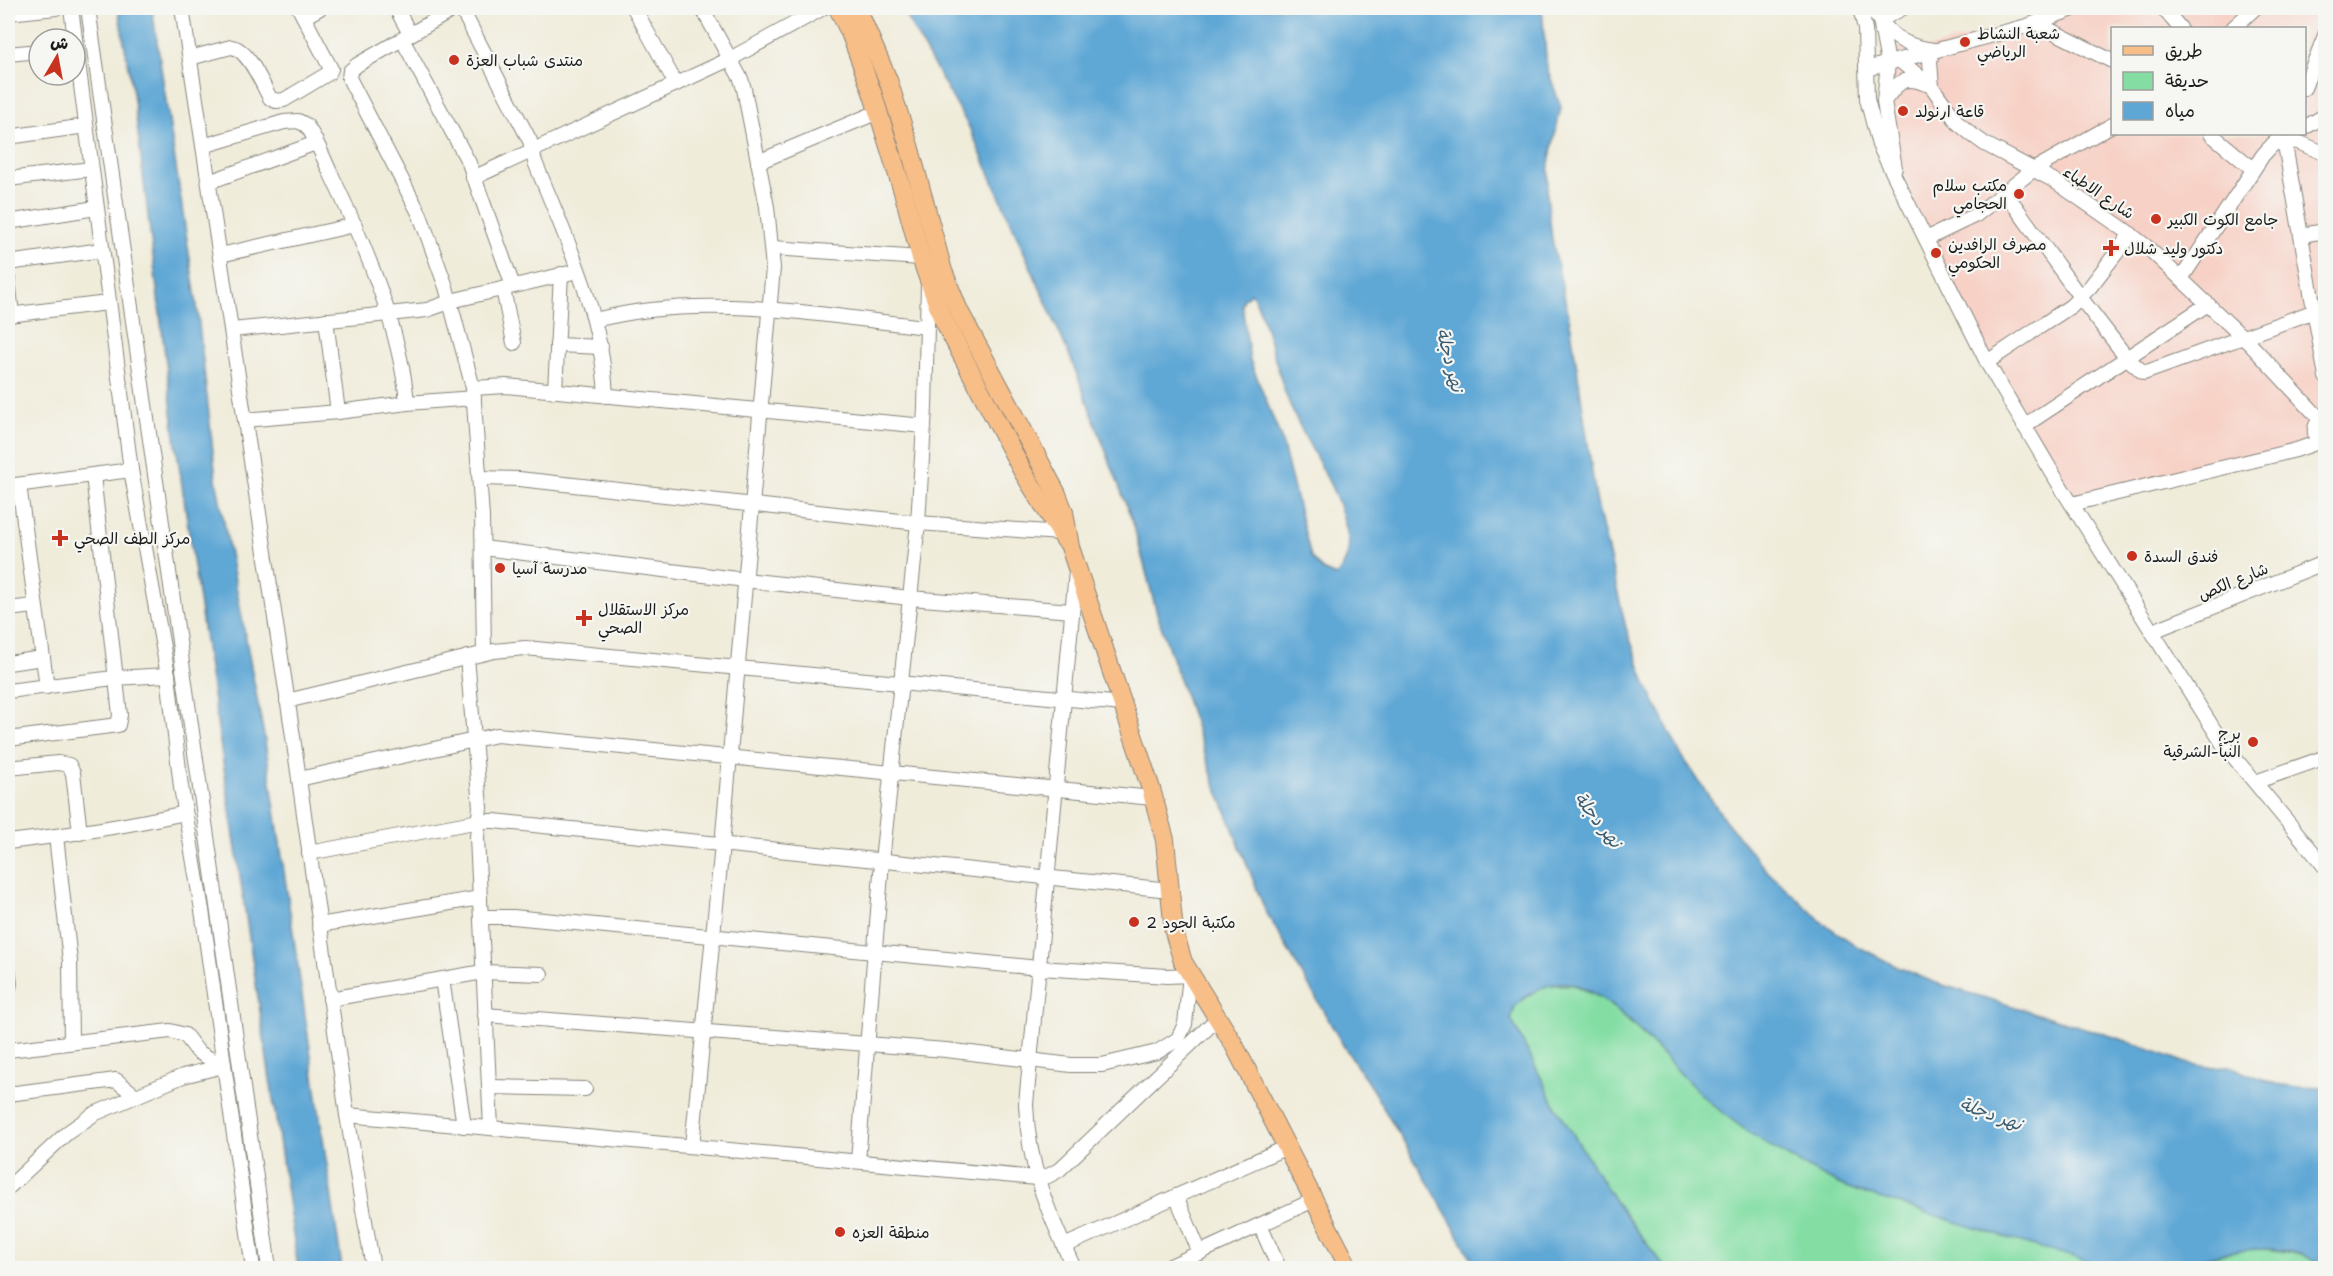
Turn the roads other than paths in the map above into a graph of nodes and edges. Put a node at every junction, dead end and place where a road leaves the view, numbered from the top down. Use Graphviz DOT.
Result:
graph roads {
  1 [pos="56,8"];
  2 [pos="71,8"];
  3 [pos="88,8"];
  4 [pos="182,8"];
  5 [pos="320,8"];
  6 [pos="396,8"];
  7 [pos="459,8"];
  8 [pos="634,8"];
  9 [pos="702,8"];
  10 [pos="823,8"];
  11 [pos="838,8"];
  12 [pos="857,8"];
  13 [pos="1860,8"];
  14 [pos="1870,8"];
  15 [pos="1903,8"];
  16 [pos="2076,8"];
  17 [pos="2163,8"];
  18 [pos="2255,8"];
  19 [pos="2056,11"];
  20 [pos="301,12"];
  21 [pos="8,13"];
  22 [pos="1880,20"];
  23 [pos="2036,23"];
  24 [pos="74,27"];
  25 [pos="2179,27"];
  26 [pos="2234,27"];
  27 [pos="2325,33"];
  28 [pos="406,37"];
  29 [pos="1933,50"];
  30 [pos="27,52"];
  31 [pos="8,54"];
  32 [pos="190,58"];
  33 [pos="730,59"];
  34 [pos="2111,60"];
  35 [pos="1894,61"];
  36 [pos="1866,69"];
  37 [pos="331,70"];
  38 [pos="349,73"];
  39 [pos="2306,83"];
  40 [pos="676,84"];
  41 [pos="81,87"];
  42 [pos="1932,87"];
  43 [pos="1884,101"];
  44 [pos="878,112"];
  45 [pos="2325,115"];
  46 [pos="2111,125"];
  47 [pos="86,126"];
  48 [pos="2306,127"];
  49 [pos="2212,135"];
  50 [pos="8,137"];
  51 [pos="2285,139"];
  52 [pos="316,143"];
  53 [pos="203,146"];
  54 [pos="533,150"];
  55 [pos="2325,154"];
  56 [pos="758,162"];
  57 [pos="91,169"];
  58 [pos="2253,169"];
  59 [pos="2033,170"];
  60 [pos="473,178"];
  61 [pos="1897,178"];
  62 [pos="8,179"];
  63 [pos="209,182"];
  64 [pos="2005,192"];
  65 [pos="96,208"];
  66 [pos="8,222"];
  67 [pos="355,225"];
  68 [pos="2325,231"];
  69 [pos="2131,234"];
  70 [pos="2301,235"];
  71 [pos="1926,239"];
  72 [pos="773,248"];
  73 [pos="102,250"];
  74 [pos="220,255"];
  75 [pos="921,258"];
  76 [pos="8,263"];
  77 [pos="578,271"];
  78 [pos="561,274"];
  79 [pos="8,279"];
  80 [pos="2181,279"];
  81 [pos="928,282"];
  82 [pos="508,288"];
  83 [pos="2080,297"];
  84 [pos="450,302"];
  85 [pos="108,303"];
  86 [pos="2208,304"];
  87 [pos="2320,309"];
  88 [pos="771,310"];
  89 [pos="387,314"];
  90 [pos="10,315"];
  91 [pos="326,320"];
  92 [pos="596,320"];
  93 [pos="927,327"];
  94 [pos="232,330"];
  95 [pos="2242,336"];
  96 [pos="514,343"];
  97 [pos="557,345"];
  98 [pos="601,347"];
  99 [pos="2127,358"];
  100 [pos="1987,362"];
  101 [pos="2325,377"];
  102 [pos="555,391"];
  103 [pos="473,393"];
  104 [pos="606,396"];
  105 [pos="407,403"];
  106 [pos="761,411"];
  107 [pos="338,412"];
  108 [pos="2323,417"];
  109 [pos="245,420"];
  110 [pos="924,426"];
  111 [pos="2024,426"];
  112 [pos="2322,444"];
  113 [pos="131,470"];
  114 [pos="93,475"];
  115 [pos="480,478"];
  116 [pos="14,486"];
  117 [pos="2072,504"];
  118 [pos="753,505"];
  119 [pos="918,523"];
  120 [pos="161,528"];
  121 [pos="142,533"];
  122 [pos="1065,540"];
  123 [pos="483,548"];
  124 [pos="2325,562"];
  125 [pos="1076,567"];
  126 [pos="745,580"];
  127 [pos="910,598"];
  128 [pos="34,606"];
  129 [pos="8,609"];
  130 [pos="1072,611"];
  131 [pos="2153,631"];
  132 [pos="484,653"];
  133 [pos="467,657"];
  134 [pos="43,658"];
  135 [pos="8,663"];
  136 [pos="736,669"];
  137 [pos="168,675"];
  138 [pos="114,678"];
  139 [pos="901,684"];
  140 [pos="47,687"];
  141 [pos="8,691"];
  142 [pos="1063,700"];
  143 [pos="287,701"];
  144 [pos="1123,704"];
  145 [pos="8,739"];
  146 [pos="474,739"];
  147 [pos="2325,757"];
  148 [pos="729,758"];
  149 [pos="8,768"];
  150 [pos="891,773"];
  151 [pos="298,779"];
  152 [pos="2255,782"];
  153 [pos="1055,790"];
  154 [pos="1153,798"];
  155 [pos="185,813"];
  156 [pos="479,821"];
  157 [pos="80,833"];
  158 [pos="56,836"];
  159 [pos="8,842"];
  160 [pos="722,845"];
  161 [pos="309,853"];
  162 [pos="882,861"];
  163 [pos="2325,868"];
  164 [pos="1047,878"];
  165 [pos="1170,890"];
  166 [pos="480,898"];
  167 [pos="481,917"];
  168 [pos="319,925"];
  169 [pos="712,936"];
  170 [pos="874,952"];
  171 [pos="8,968"];
  172 [pos="1039,968"];
  173 [pos="483,972"];
  174 [pos="542,974"];
  175 [pos="1191,975"];
  176 [pos="442,979"];
  177 [pos="8,990"];
  178 [pos="330,999"];
  179 [pos="485,1015"];
  180 [pos="1218,1018"];
  181 [pos="703,1032"];
  182 [pos="71,1042"];
  183 [pos="867,1044"];
  184 [pos="8,1050"];
  185 [pos="1030,1059"];
  186 [pos="224,1066"];
  187 [pos="489,1087"];
  188 [pos="585,1089"];
  189 [pos="8,1094"];
  190 [pos="136,1096"];
  191 [pos="346,1115"];
  192 [pos="464,1126"];
  193 [pos="491,1128"];
  194 [pos="692,1146"];
  195 [pos="1287,1147"];
  196 [pos="858,1161"];
  197 [pos="1037,1178"];
  198 [pos="10,1182"];
  199 [pos="1176,1196"];
  200 [pos="1314,1200"];
  201 [pos="1260,1225"];
  202 [pos="1064,1246"];
  203 [pos="1200,1253"];
  204 [pos="253,1269"];
  205 [pos="269,1269"];
  206 [pos="373,1269"];
  207 [pos="1074,1269"];
  208 [pos="1166,1269"];
  209 [pos="1279,1269"];
  210 [pos="1349,1269"];
  1 -- 21 [label="street"];
  2 -- 24 [label="street"];
  3 -- 120 [label="street"];
  4 -- 32 [label="street"];
  5 -- 20 [label="street"];
  6 -- 28 [label="street"];
  7 -- 28 [label="street"];
  7 -- 54 [label="street"];
  8 -- 40 [label="street"];
  9 -- 33 [label="street"];
  10 -- 33 [label="street"];
  11 -- 44 [label="main road"];
  12 -- 122 [label="main road"];
  13 -- 36 [label="street"];
  14 -- 22 [label="street"];
  15 -- 22 [label="street"];
  16 -- 19 [label="street"];
  17 -- 25 [label="street"];
  18 -- 26 [label="street"];
  19 -- 23 [label="street"];
  20 -- 37 [label="street"];
  22 -- 29 [label="street"];
  22 -- 35 [label="street"];
  23 -- 29 [label="street"];
  23 -- 34 [label="street"];
  27 -- 39 [label="street"];
  28 -- 38 [label="street"];
  28 -- 60 [label="street"];
  29 -- 35 [label="street"];
  29 -- 42 [label="street"];
  30 -- 31 [label="street"];
  32 -- 37 [label="street"];
  32 -- 53 [label="street"];
  33 -- 40 [label="street"];
  33 -- 56 [label="street"];
  35 -- 36 [label="street"];
  35 -- 42 [label="street, شارع الاطباء"];
  35 -- 43 [label="street"];
  36 -- 61 [label="street"];
  37 -- 38 [label="street"];
  38 -- 84 [label="street"];
  40 -- 54 [label="street"];
  41 -- 47 [label="street"];
  42 -- 43 [label="street"];
  42 -- 59 [label="street, شارع الاطباء"];
  43 -- 61 [label="street"];
  44 -- 56 [label="street"];
  44 -- 75 [label="main road"];
  45 -- 48 [label="street"];
  46 -- 59 [label="street"];
  47 -- 50 [label="street"];
  47 -- 57 [label="street"];
  49 -- 58 [label="street"];
  51 -- 55 [label="street"];
  51 -- 58 [label="street"];
  51 -- 70 [label="street"];
  52 -- 53 [label="street"];
  52 -- 63 [label="street"];
  52 -- 67 [label="street"];
  53 -- 63 [label="street"];
  54 -- 60 [label="street"];
  54 -- 77 [label="street"];
  56 -- 72 [label="street"];
  57 -- 62 [label="street"];
  57 -- 65 [label="street"];
  58 -- 80 [label="street"];
  59 -- 64 [label="street"];
  59 -- 69 [label="street, شارع الاطباء"];
  60 -- 82 [label="street"];
  61 -- 71 [label="street"];
  63 -- 74 [label="street"];
  64 -- 71 [label="street"];
  64 -- 83 [label="street"];
  65 -- 66 [label="street"];
  65 -- 73 [label="street"];
  67 -- 74 [label="street"];
  67 -- 89 [label="street"];
  68 -- 70 [label="street"];
  69 -- 80 [label="street, شارع الاطباء"];
  69 -- 83 [label="street"];
  70 -- 87 [label="street"];
  71 -- 100 [label="street"];
  72 -- 75 [label="street"];
  72 -- 88 [label="street"];
  73 -- 76 [label="street"];
  73 -- 85 [label="street"];
  74 -- 94 [label="street"];
  75 -- 81 [label="main road"];
  77 -- 78 [label="street"];
  77 -- 92 [label="street"];
  78 -- 82 [label="street"];
  78 -- 97 [label="street"];
  79 -- 90 [label="street"];
  80 -- 86 [label="street, شارع الاطباء"];
  81 -- 93 [label="street"];
  81 -- 122 [label="main road"];
  82 -- 84 [label="street"];
  82 -- 96 [label="street"];
  83 -- 99 [label="street"];
  83 -- 100 [label="street"];
  84 -- 89 [label="street"];
  84 -- 103 [label="street"];
  85 -- 90 [label="street"];
  85 -- 113 [label="street"];
  86 -- 95 [label="street, شارع الاطباء"];
  86 -- 99 [label="street"];
  87 -- 95 [label="street"];
  87 -- 101 [label="street"];
  88 -- 92 [label="street"];
  88 -- 93 [label="street"];
  88 -- 106 [label="street"];
  89 -- 91 [label="street"];
  89 -- 105 [label="street"];
  91 -- 94 [label="street"];
  91 -- 107 [label="street"];
  92 -- 98 [label="street"];
  93 -- 110 [label="street"];
  94 -- 109 [label="street"];
  95 -- 99 [label="street"];
  95 -- 108 [label="street, شارع الاطباء"];
  97 -- 98 [label="street"];
  97 -- 102 [label="street"];
  98 -- 104 [label="street"];
  99 -- 111 [label="street"];
  100 -- 111 [label="street"];
  102 -- 103 [label="street"];
  102 -- 104 [label="street"];
  103 -- 105 [label="street"];
  103 -- 115 [label="street"];
  104 -- 106 [label="street"];
  105 -- 107 [label="street"];
  106 -- 110 [label="street"];
  106 -- 118 [label="street"];
  107 -- 109 [label="street"];
  108 -- 112 [label="street"];
  109 -- 143 [label="street"];
  110 -- 119 [label="street"];
  111 -- 117 [label="street"];
  112 -- 117 [label="street"];
  113 -- 114 [label="street"];
  113 -- 121 [label="street"];
  114 -- 116 [label="street"];
  114 -- 138 [label="street"];
  115 -- 118 [label="street"];
  115 -- 123 [label="street"];
  116 -- 128 [label="street"];
  117 -- 131 [label="street"];
  118 -- 119 [label="street"];
  118 -- 126 [label="street"];
  119 -- 122 [label="street"];
  119 -- 127 [label="street"];
  120 -- 121 [label="street"];
  120 -- 205 [label="street"];
  121 -- 137 [label="street"];
  122 -- 125 [label="main road"];
  123 -- 126 [label="street"];
  123 -- 132 [label="street"];
  124 -- 131 [label="street, شارع الكص"];
  125 -- 130 [label="street"];
  125 -- 144 [label="main road"];
  126 -- 127 [label="street"];
  126 -- 136 [label="street"];
  127 -- 130 [label="street"];
  127 -- 139 [label="street"];
  128 -- 129 [label="street"];
  128 -- 134 [label="street"];
  130 -- 142 [label="street"];
  131 -- 152 [label="street"];
  132 -- 133 [label="street"];
  132 -- 136 [label="street"];
  133 -- 143 [label="street"];
  133 -- 146 [label="street"];
  134 -- 135 [label="street"];
  134 -- 140 [label="street"];
  136 -- 139 [label="street"];
  136 -- 148 [label="street"];
  137 -- 138 [label="street"];
  137 -- 155 [label="street"];
  138 -- 140 [label="street"];
  138 -- 145 [label="street"];
  139 -- 142 [label="street"];
  139 -- 150 [label="street"];
  140 -- 141 [label="street"];
  142 -- 144 [label="street"];
  142 -- 153 [label="street"];
  143 -- 151 [label="street"];
  144 -- 154 [label="main road"];
  146 -- 148 [label="street"];
  146 -- 151 [label="street"];
  146 -- 156 [label="street"];
  147 -- 152 [label="street"];
  148 -- 150 [label="street"];
  148 -- 160 [label="street"];
  149 -- 157 [label="street"];
  150 -- 153 [label="street"];
  150 -- 162 [label="street"];
  151 -- 161 [label="street"];
  152 -- 163 [label="street"];
  153 -- 154 [label="street"];
  153 -- 164 [label="street"];
  154 -- 165 [label="main road"];
  155 -- 157 [label="street"];
  155 -- 186 [label="street"];
  156 -- 160 [label="street"];
  156 -- 161 [label="street"];
  156 -- 166 [label="street"];
  157 -- 158 [label="street"];
  158 -- 159 [label="street"];
  158 -- 182 [label="street"];
  160 -- 162 [label="street"];
  160 -- 169 [label="street"];
  161 -- 168 [label="street"];
  162 -- 164 [label="street"];
  162 -- 170 [label="street"];
  164 -- 165 [label="street"];
  164 -- 172 [label="street"];
  165 -- 175 [label="main road"];
  166 -- 167 [label="street"];
  166 -- 168 [label="street"];
  167 -- 169 [label="street"];
  167 -- 173 [label="street"];
  168 -- 178 [label="street"];
  169 -- 170 [label="street"];
  169 -- 181 [label="street"];
  170 -- 172 [label="street"];
  170 -- 183 [label="street"];
  171 -- 177 [label="street"];
  172 -- 175 [label="street"];
  172 -- 185 [label="street"];
  173 -- 174 [label="street"];
  173 -- 176 [label="street"];
  173 -- 179 [label="street"];
  175 -- 180 [label="main road"];
  175 -- 185 [label="street"];
  176 -- 178 [label="street"];
  176 -- 192 [label="street"];
  178 -- 191 [label="street"];
  179 -- 181 [label="street"];
  179 -- 187 [label="street"];
  180 -- 195 [label="main road"];
  180 -- 197 [label="street"];
  181 -- 183 [label="street"];
  181 -- 194 [label="street"];
  182 -- 184 [label="street"];
  182 -- 186 [label="street"];
  183 -- 185 [label="street"];
  183 -- 196 [label="street"];
  185 -- 197 [label="street"];
  186 -- 190 [label="street"];
  186 -- 204 [label="street"];
  187 -- 188 [label="street"];
  187 -- 193 [label="street"];
  189 -- 190 [label="street"];
  190 -- 198 [label="street"];
  191 -- 192 [label="street"];
  191 -- 206 [label="street"];
  192 -- 193 [label="street"];
  193 -- 194 [label="street"];
  194 -- 196 [label="street"];
  195 -- 199 [label="street"];
  195 -- 200 [label="main road"];
  196 -- 197 [label="street"];
  197 -- 202 [label="street"];
  199 -- 202 [label="street"];
  199 -- 203 [label="street"];
  200 -- 201 [label="street"];
  200 -- 210 [label="main road"];
  201 -- 203 [label="street"];
  201 -- 209 [label="street"];
  202 -- 207 [label="street"];
  203 -- 208 [label="street"];
}
